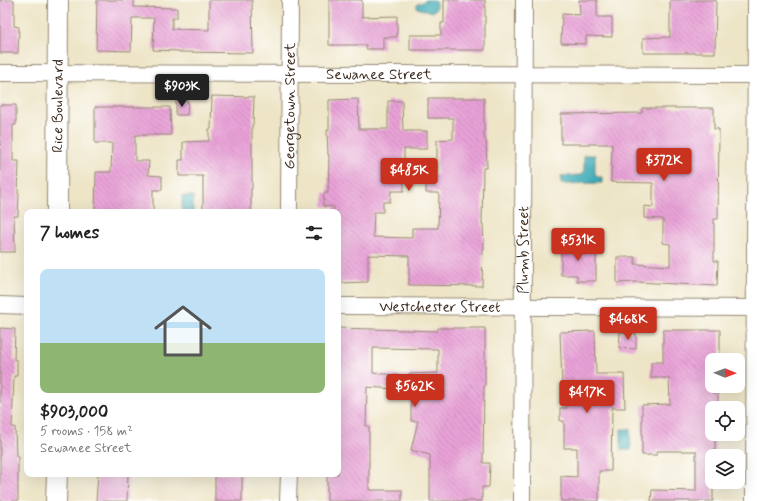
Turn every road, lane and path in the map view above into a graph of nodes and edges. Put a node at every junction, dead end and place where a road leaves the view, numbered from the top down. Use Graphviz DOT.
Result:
graph roads {
  1 [pos="58,0"];
  2 [pos="290,0"];
  3 [pos="524,0"];
  4 [pos="756,0"];
  5 [pos="0,73"];
  6 [pos="58,74"];
  7 [pos="290,74"];
  8 [pos="523,75"];
  9 [pos="756,75"];
  10 [pos="57,209"];
  11 [pos="289,209"];
  12 [pos="0,306"];
  13 [pos="24,306"];
  14 [pos="341,306"];
  15 [pos="523,307"];
  16 [pos="756,308"];
  17 [pos="57,477"];
  18 [pos="289,477"];
  19 [pos="56,501"];
  20 [pos="288,501"];
  21 [pos="522,501"];
  22 [pos="754,501"];
  1 -- 6 [label="street, Rice Boulevard"];
  2 -- 7 [label="street, Georgetown Street"];
  3 -- 8 [label="street, Plumb Street"];
  4 -- 9 [label="street"];
  5 -- 6 [label="street, Sewanee Street"];
  6 -- 7 [label="street, Sewanee Street"];
  6 -- 10 [label="street, Rice Boulevard"];
  7 -- 8 [label="street, Sewanee Street"];
  7 -- 11 [label="street, Georgetown Street"];
  8 -- 9 [label="street, Sewanee Street"];
  8 -- 15 [label="street, Plumb Street"];
  9 -- 16 [label="street"];
  12 -- 13 [label="street"];
  14 -- 15 [label="street, Westchester Street"];
  15 -- 16 [label="street, Westchester Street"];
  15 -- 21 [label="street, Plumb Street"];
  16 -- 22 [label="street"];
  17 -- 19 [label="street"];
  18 -- 20 [label="street"];
}
